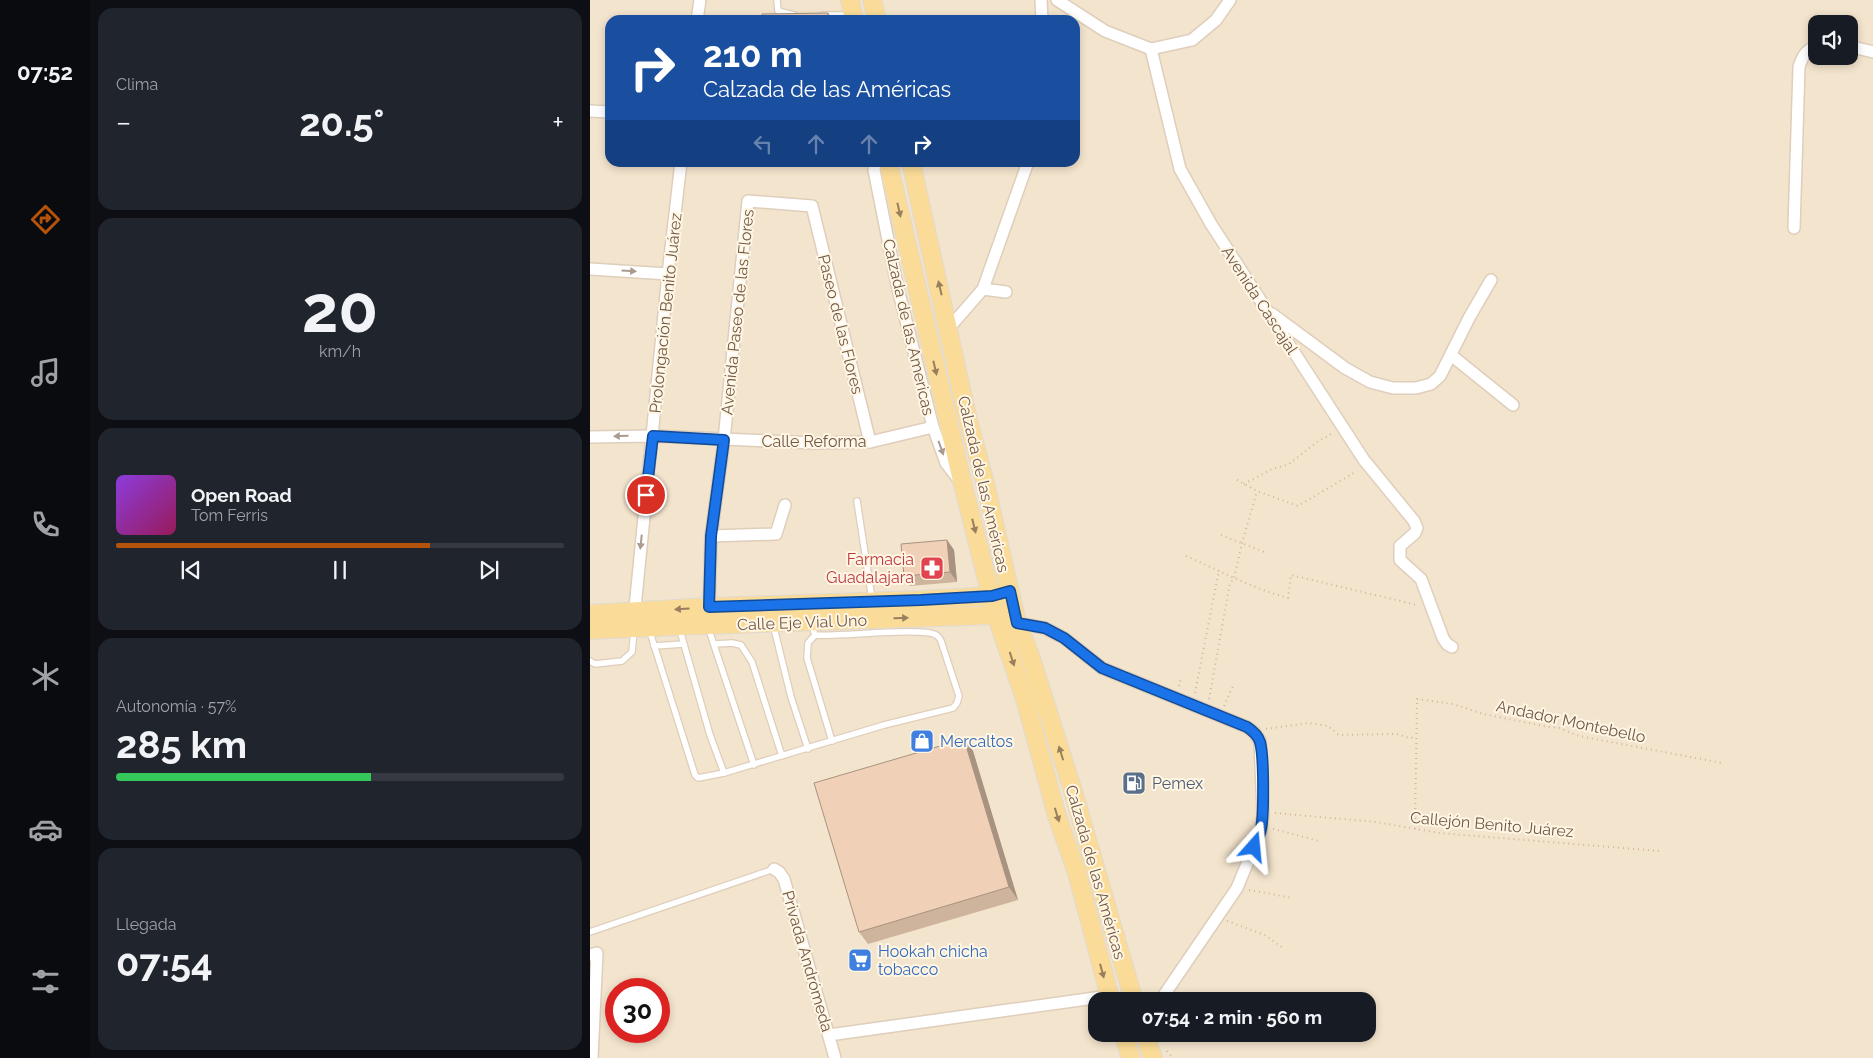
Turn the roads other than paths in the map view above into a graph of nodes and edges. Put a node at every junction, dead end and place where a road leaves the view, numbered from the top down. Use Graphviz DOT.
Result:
graph roads {
  1 [pos="700,0"];
  2 [pos="777,0"];
  3 [pos="872,0"];
  4 [pos="1042,0"];
  5 [pos="1057,0"];
  6 [pos="1230,0"];
  7 [pos="852,12"];
  8 [pos="698,15"];
  9 [pos="801,15"];
  10 [pos="819,15"];
  11 [pos="876,15"];
  12 [pos="1042,15"];
  13 [pos="1858,48"];
  14 [pos="1151,49"];
  15 [pos="1808,51"];
  16 [pos="1873,52"];
  17 [pos="590,111"];
  18 [pos="605,112"];
  19 [pos="680,167"];
  20 [pos="874,167"];
  21 [pos="889,167"];
  22 [pos="912,167"];
  23 [pos="1026,167"];
  24 [pos="812,206"];
  25 [pos="1794,228"];
  26 [pos="590,268"];
  27 [pos="668,274"];
  28 [pos="1491,280"];
  29 [pos="983,289"];
  30 [pos="1006,292"];
  31 [pos="1268,312"];
  32 [pos="949,328"];
  33 [pos="1450,356"];
  34 [pos="1513,405"];
  35 [pos="933,428"];
  36 [pos="653,436"];
  37 [pos="590,437"];
  38 [pos="724,440"];
  39 [pos="870,442"];
  40 [pos="963,486"];
  41 [pos="857,501"];
  42 [pos="785,505"];
  43 [pos="711,536"];
  44 [pos="1010,591"];
  45 [pos="992,596"];
  46 [pos="872,602"];
  47 [pos="771,605"];
  48 [pos="709,607"];
  49 [pos="590,614"];
  50 [pos="1007,619"];
  51 [pos="639,623"];
  52 [pos="773,623"];
  53 [pos="708,625"];
  54 [pos="678,626"];
  55 [pos="813,628"];
  56 [pos="590,630"];
  57 [pos="684,644"];
  58 [pos="714,644"];
  59 [pos="654,646"];
  60 [pos="1452,646"];
  61 [pos="590,661"];
  62 [pos="832,741"];
  63 [pos="808,748"];
  64 [pos="782,756"];
  65 [pos="754,765"];
  66 [pos="724,773"];
  67 [pos="774,869"];
  68 [pos="590,932"];
  69 [pos="594,954"];
  70 [pos="1108,992"];
  71 [pos="1131,992"];
  72 [pos="1166,992"];
  73 [pos="1088,1001"];
  74 [pos="829,1035"];
  75 [pos="1125,1042"];
  76 [pos="1147,1042"];
  77 [pos="1128,1055"];
  78 [pos="592,1058"];
  79 [pos="835,1058"];
  80 [pos="1153,1058"];
  1 -- 8 [label="street"];
  2 -- 9 [label="lane"];
  3 -- 11 [label="main road"];
  4 -- 12 [label="street"];
  5 -- 14 [label="street"];
  6 -- 14 [label="street"];
  7 -- 10 [label="lane"];
  13 -- 16 [label="street"];
  14 -- 31 [label="street, Avenida Cascajal"];
  15 -- 25 [label="street"];
  17 -- 18 [label="street"];
  19 -- 27 [label="street, Prolongación Benito Juárez"];
  20 -- 35 [label="street, Calzada de las Americas"];
  21 -- 40 [label="main road, Calzada de las Américas, one-way"];
  32 -- 22 [label="main road, Calzada de las Américas, one-way"];
  23 -- 29 [label="street"];
  24 -- 38 [label="street, Avenida Paseo de las Flores"];
  24 -- 39 [label="street, Paseo de las Flores"];
  26 -- 27 [label="street, one-way"];
  27 -- 36 [label="street, Prolongación Benito Juárez"];
  28 -- 33 [label="street"];
  29 -- 30 [label="street"];
  29 -- 32 [label="street"];
  31 -- 33 [label="street"];
  31 -- 60 [label="street, Avenida Cascajal"];
  32 -- 44 [label="main road, Calzada de las Américas"];
  33 -- 34 [label="street"];
  35 -- 39 [label="street, Calle Reforma"];
  35 -- 40 [label="street, Calzada de las Americas, one-way"];
  36 -- 37 [label="street, Calle Reforma, one-way"];
  36 -- 38 [label="street, Calle Reforma"];
  36 -- 51 [label="street, Prolongación Benito Juárez, one-way"];
  38 -- 39 [label="street, Calle Reforma"];
  38 -- 43 [label="street, Avenida Paseo de las Flores"];
  40 -- 45 [label="main road, Calzada de las Américas, one-way"];
  41 -- 46 [label="lane"];
  42 -- 43 [label="street"];
  43 -- 48 [label="street, Avenida Paseo de las Flores"];
  44 -- 45 [label="main road, Calle Eje Vial Uno"];
  44 -- 50 [label="main road, Calzada de las Américas"];
  45 -- 46 [label="main road, Calle Eje Vial Uno"];
  45 -- 50 [label="main road, Calzada de las Américas"];
  46 -- 47 [label="main road, Calle Eje Vial Uno"];
  47 -- 48 [label="main road, Calle Eje Vial Uno"];
  47 -- 52 [label="lane"];
  48 -- 51 [label="main road, Calle Eje Vial Uno, one-way"];
  49 -- 51 [label="main road, Calle Eje Vial Uno"];
  55 -- 50 [label="main road, Calle Eje Vial Uno, one-way"];
  50 -- 70 [label="main road, Calzada de las Américas, one-way"];
  71 -- 50 [label="main road, Calzada de las Américas, one-way"];
  50 -- 72 [label="street"];
  51 -- 54 [label="main road, Calle Eje Vial Uno"];
  51 -- 56 [label="main road, Calle Eje Vial Uno"];
  51 -- 59 [label="lane"];
  51 -- 61 [label="lane"];
  52 -- 53 [label="main road, Calle Eje Vial Uno"];
  52 -- 55 [label="main road, Calle Eje Vial Uno"];
  52 -- 63 [label="lane"];
  53 -- 54 [label="main road, Calle Eje Vial Uno"];
  53 -- 58 [label="lane"];
  54 -- 57 [label="lane"];
  55 -- 62 [label="lane"];
  55 -- 62 [label="lane"];
  57 -- 59 [label="lane"];
  57 -- 66 [label="lane"];
  58 -- 64 [label="lane"];
  58 -- 65 [label="lane"];
  59 -- 66 [label="lane"];
  62 -- 63 [label="lane"];
  63 -- 64 [label="lane"];
  64 -- 65 [label="lane"];
  65 -- 66 [label="lane"];
  67 -- 68 [label="lane"];
  67 -- 74 [label="street, Privada Andrómeda"];
  69 -- 78 [label="street"];
  73 -- 74 [label="street"];
  74 -- 79 [label="street, Privada Andrómeda"];
  75 -- 77 [label="main road"];
  76 -- 80 [label="main road"];
}
